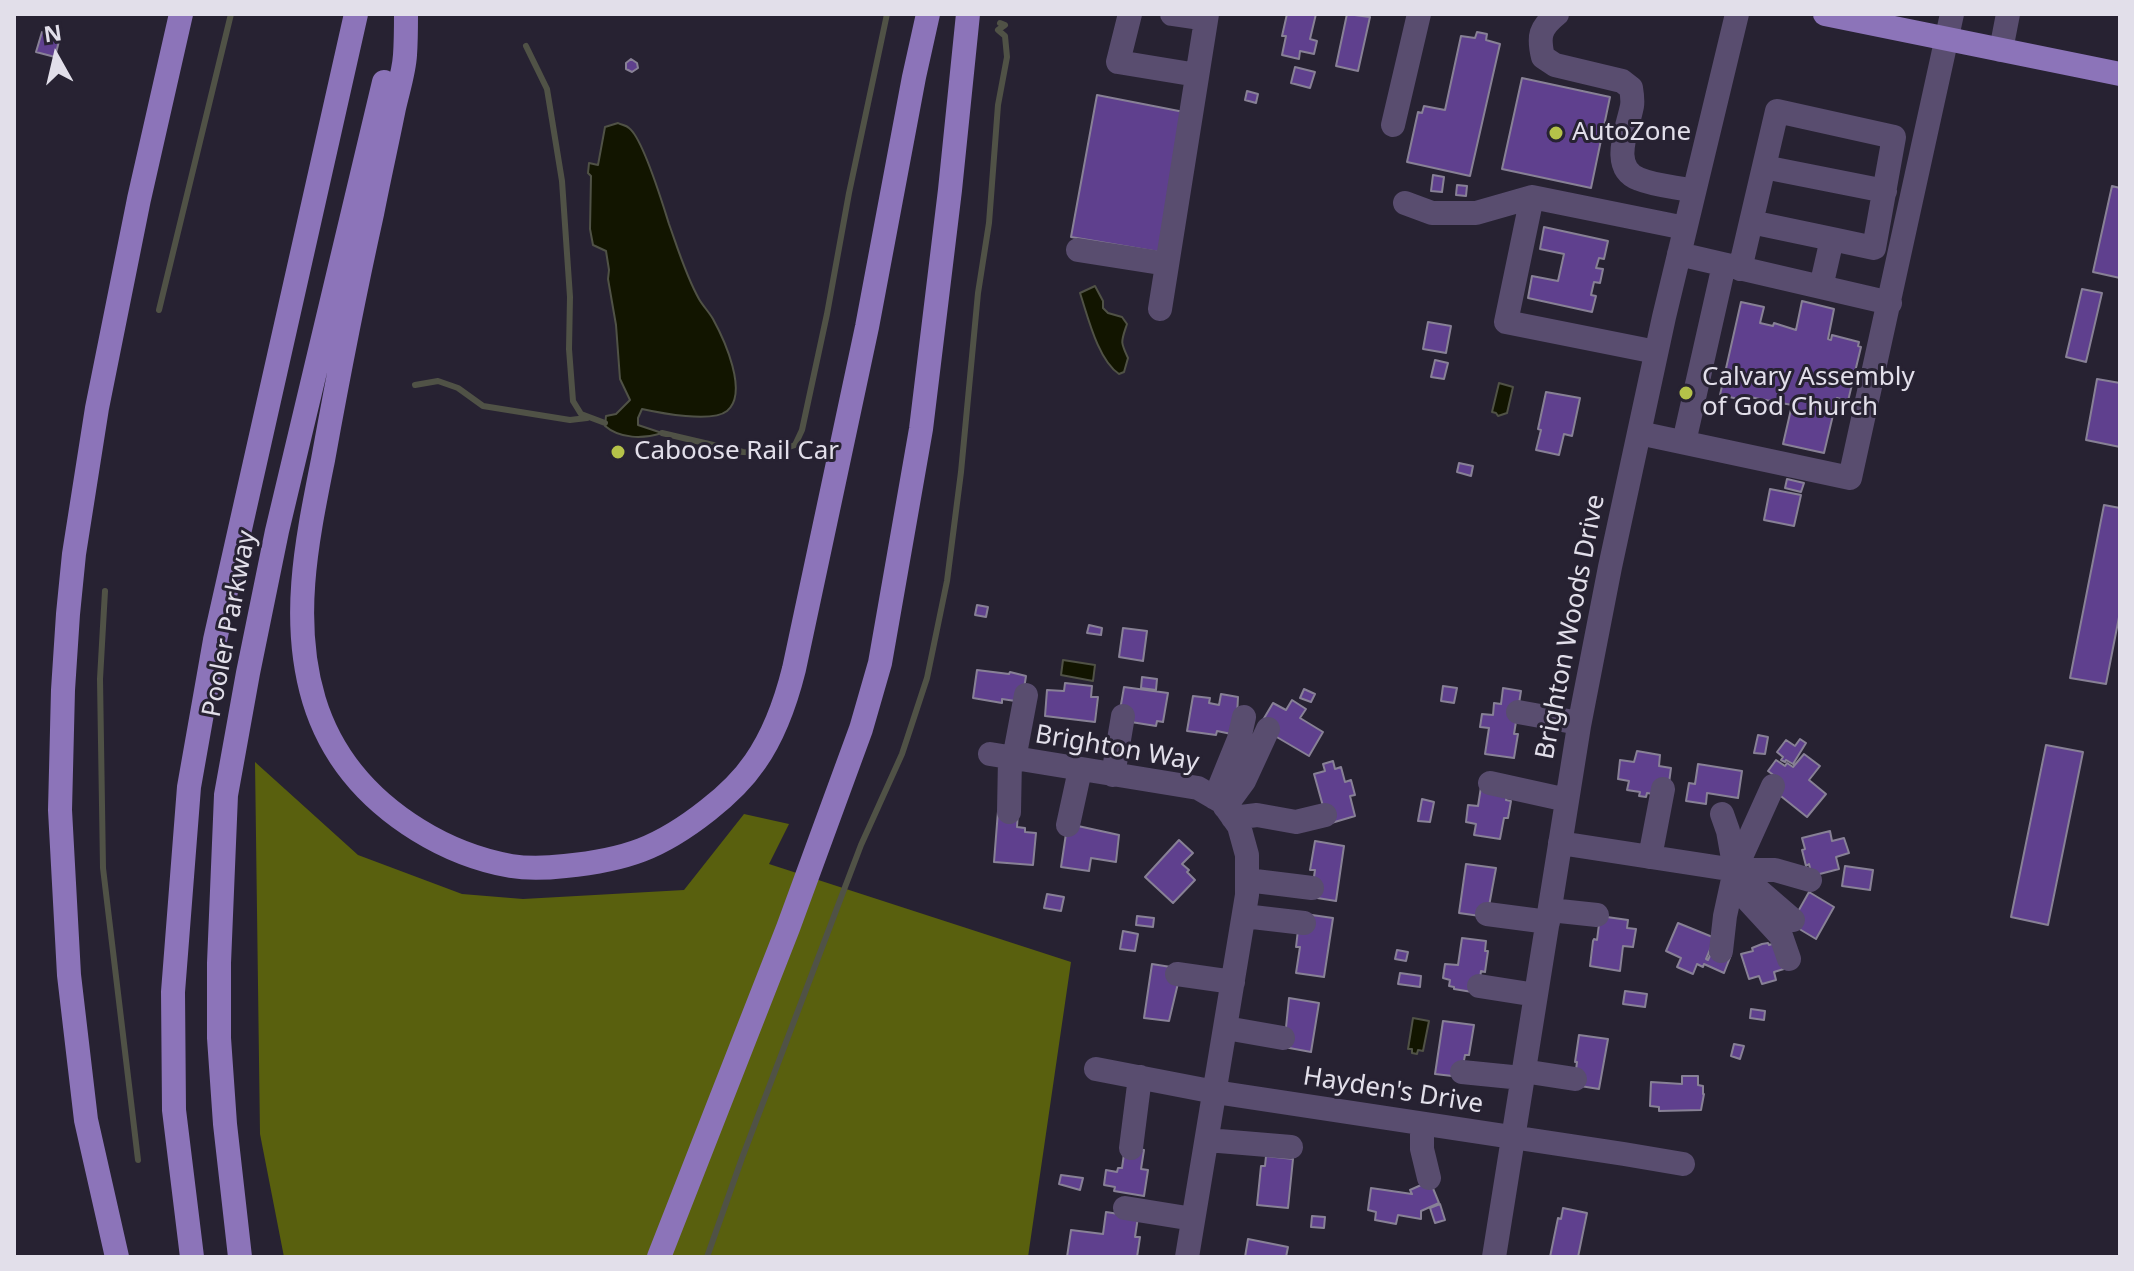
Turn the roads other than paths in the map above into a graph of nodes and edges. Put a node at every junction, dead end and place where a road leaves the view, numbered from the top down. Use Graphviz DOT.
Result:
graph roads {
  1 [pos="181,14"];
  2 [pos="356,14"];
  3 [pos="403,14"];
  4 [pos="928,14"];
  5 [pos="968,14"];
  6 [pos="1130,14"];
  7 [pos="1172,14"];
  8 [pos="1419,14"];
  9 [pos="1737,14"];
  10 [pos="1825,14"];
  11 [pos="1952,14"];
  12 [pos="2008,14"];
  13 [pos="1206,16"];
  14 [pos="1545,20"];
  15 [pos="1947,39"];
  16 [pos="2001,50"];
  17 [pos="2120,74"];
  18 [pos="1197,75"];
  19 [pos="1393,125"];
  20 [pos="1764,167"];
  21 [pos="1694,191"];
  22 [pos="1885,191"];
  23 [pos="1532,197"];
  24 [pos="1405,203"];
  25 [pos="1751,222"];
  26 [pos="1685,228"];
  27 [pos="1832,239"];
  28 [pos="1078,250"];
  29 [pos="1679,254"];
  30 [pos="1167,264"];
  31 [pos="1732,267"];
  32 [pos="1821,287"];
  33 [pos="1890,303"];
  34 [pos="1160,309"];
  35 [pos="1656,352"];
  36 [pos="1639,433"];
  37 [pos="1684,442"];
  38 [pos="1033,704"];
  39 [pos="1518,712"];
  40 [pos="1123,716"];
  41 [pos="1244,717"];
  42 [pos="1579,723"];
  43 [pos="1268,729"];
  44 [pos="1011,758"];
  45 [pos="1080,770"];
  46 [pos="1113,775"];
  47 [pos="1490,783"];
  48 [pos="1773,786"];
  49 [pos="1663,789"];
  50 [pos="1567,800"];
  51 [pos="1224,808"];
  52 [pos="1731,811"];
  53 [pos="1009,812"];
  54 [pos="1325,815"];
  55 [pos="1068,825"];
  56 [pos="1560,843"];
  57 [pos="1650,857"];
  58 [pos="1735,870"];
  59 [pos="1247,880"];
  60 [pos="1810,880"];
  61 [pos="1312,888"];
  62 [pos="1487,914"];
  63 [pos="1597,915"];
  64 [pos="1244,916"];
  65 [pos="1549,916"];
  66 [pos="1793,920"];
  67 [pos="1304,923"];
  68 [pos="1721,951"];
  69 [pos="1789,959"];
  70 [pos="1177,974"];
  71 [pos="1233,982"];
  72 [pos="1479,986"];
  73 [pos="1536,995"];
  74 [pos="1226,1028"];
  75 [pos="1283,1038"];
  76 [pos="1096,1069"];
  77 [pos="1462,1072"];
  78 [pos="1523,1075"];
  79 [pos="1140,1077"];
  80 [pos="1575,1079"];
  81 [pos="1215,1092"];
  82 [pos="1422,1124"];
  83 [pos="1512,1138"];
  84 [pos="1207,1140"];
  85 [pos="1291,1147"];
  86 [pos="1131,1148"];
  87 [pos="1683,1164"];
  88 [pos="1429,1178"];
  89 [pos="1125,1208"];
  90 [pos="1193,1219"];
  91 [pos="1189,1256"];
  92 [pos="117,1257"];
  93 [pos="192,1257"];
  94 [pos="240,1257"];
  95 [pos="659,1257"];
  96 [pos="1494,1257"];
  1 -- 92 [label="main road"];
  2 -- 93 [label="main road, Pooler Parkway"];
  3 -- 4 [label="main road"];
  3 -- 94 [label="main road, Pooler Parkway"];
  5 -- 95 [label="main road"];
  6 -- 18 [label="street"];
  7 -- 13 [label="street"];
  8 -- 19 [label="street"];
  9 -- 21 [label="street, Brighton Woods Drive"];
  10 -- 15 [label="main road"];
  11 -- 15 [label="street"];
  12 -- 16 [label="street"];
  13 -- 18 [label="street"];
  14 -- 21 [label="street"];
  15 -- 16 [label="main road"];
  15 -- 33 [label="street"];
  16 -- 17 [label="main road"];
  18 -- 30 [label="street"];
  20 -- 22 [label="street"];
  20 -- 22 [label="street"];
  20 -- 25 [label="street"];
  21 -- 26 [label="street, Brighton Woods Drive"];
  22 -- 27 [label="street"];
  23 -- 24 [label="street"];
  23 -- 26 [label="street"];
  23 -- 35 [label="street"];
  25 -- 27 [label="street"];
  25 -- 31 [label="street"];
  26 -- 29 [label="street, Brighton Woods Drive"];
  27 -- 32 [label="street"];
  28 -- 30 [label="street"];
  29 -- 31 [label="street"];
  29 -- 35 [label="street, Brighton Woods Drive"];
  30 -- 34 [label="street"];
  31 -- 32 [label="street"];
  31 -- 37 [label="street"];
  32 -- 33 [label="street"];
  33 -- 37 [label="street"];
  35 -- 36 [label="street, Brighton Woods Drive"];
  36 -- 37 [label="street"];
  36 -- 42 [label="street, Brighton Woods Drive"];
  38 -- 44 [label="street"];
  39 -- 42 [label="street"];
  40 -- 46 [label="street"];
  41 -- 51 [label="street"];
  42 -- 50 [label="street, Brighton Woods Drive"];
  43 -- 51 [label="street"];
  44 -- 45 [label="street, Brighton Way"];
  44 -- 53 [label="street"];
  45 -- 46 [label="street, Brighton Way"];
  45 -- 55 [label="street"];
  46 -- 51 [label="street, Brighton Way"];
  47 -- 50 [label="street"];
  48 -- 58 [label="street"];
  49 -- 57 [label="street"];
  50 -- 56 [label="street, Brighton Woods Drive"];
  51 -- 54 [label="street, Brighton Way"];
  51 -- 59 [label="street"];
  52 -- 58 [label="street"];
  56 -- 57 [label="street"];
  56 -- 65 [label="street, Brighton Woods Drive"];
  57 -- 58 [label="street"];
  58 -- 60 [label="street"];
  58 -- 66 [label="street"];
  58 -- 68 [label="street"];
  58 -- 69 [label="street"];
  59 -- 61 [label="street"];
  59 -- 64 [label="street"];
  62 -- 65 [label="street"];
  63 -- 65 [label="street"];
  64 -- 67 [label="street"];
  64 -- 71 [label="street"];
  65 -- 73 [label="street, Brighton Woods Drive"];
  70 -- 71 [label="street"];
  71 -- 74 [label="street"];
  72 -- 73 [label="street"];
  73 -- 78 [label="street, Brighton Woods Drive"];
  74 -- 75 [label="street"];
  74 -- 81 [label="street"];
  76 -- 79 [label="street, Hayden's Drive"];
  77 -- 78 [label="street"];
  78 -- 80 [label="street"];
  78 -- 83 [label="street, Brighton Woods Drive"];
  79 -- 81 [label="street, Hayden's Drive"];
  79 -- 86 [label="street"];
  81 -- 82 [label="street, Hayden's Drive"];
  81 -- 84 [label="street"];
  82 -- 83 [label="street, Hayden's Drive"];
  82 -- 88 [label="street"];
  83 -- 87 [label="street, Hayden's Drive"];
  83 -- 96 [label="street, Brighton Woods Drive"];
  84 -- 85 [label="street"];
  84 -- 90 [label="street"];
  89 -- 90 [label="street"];
  90 -- 91 [label="street"];
}
